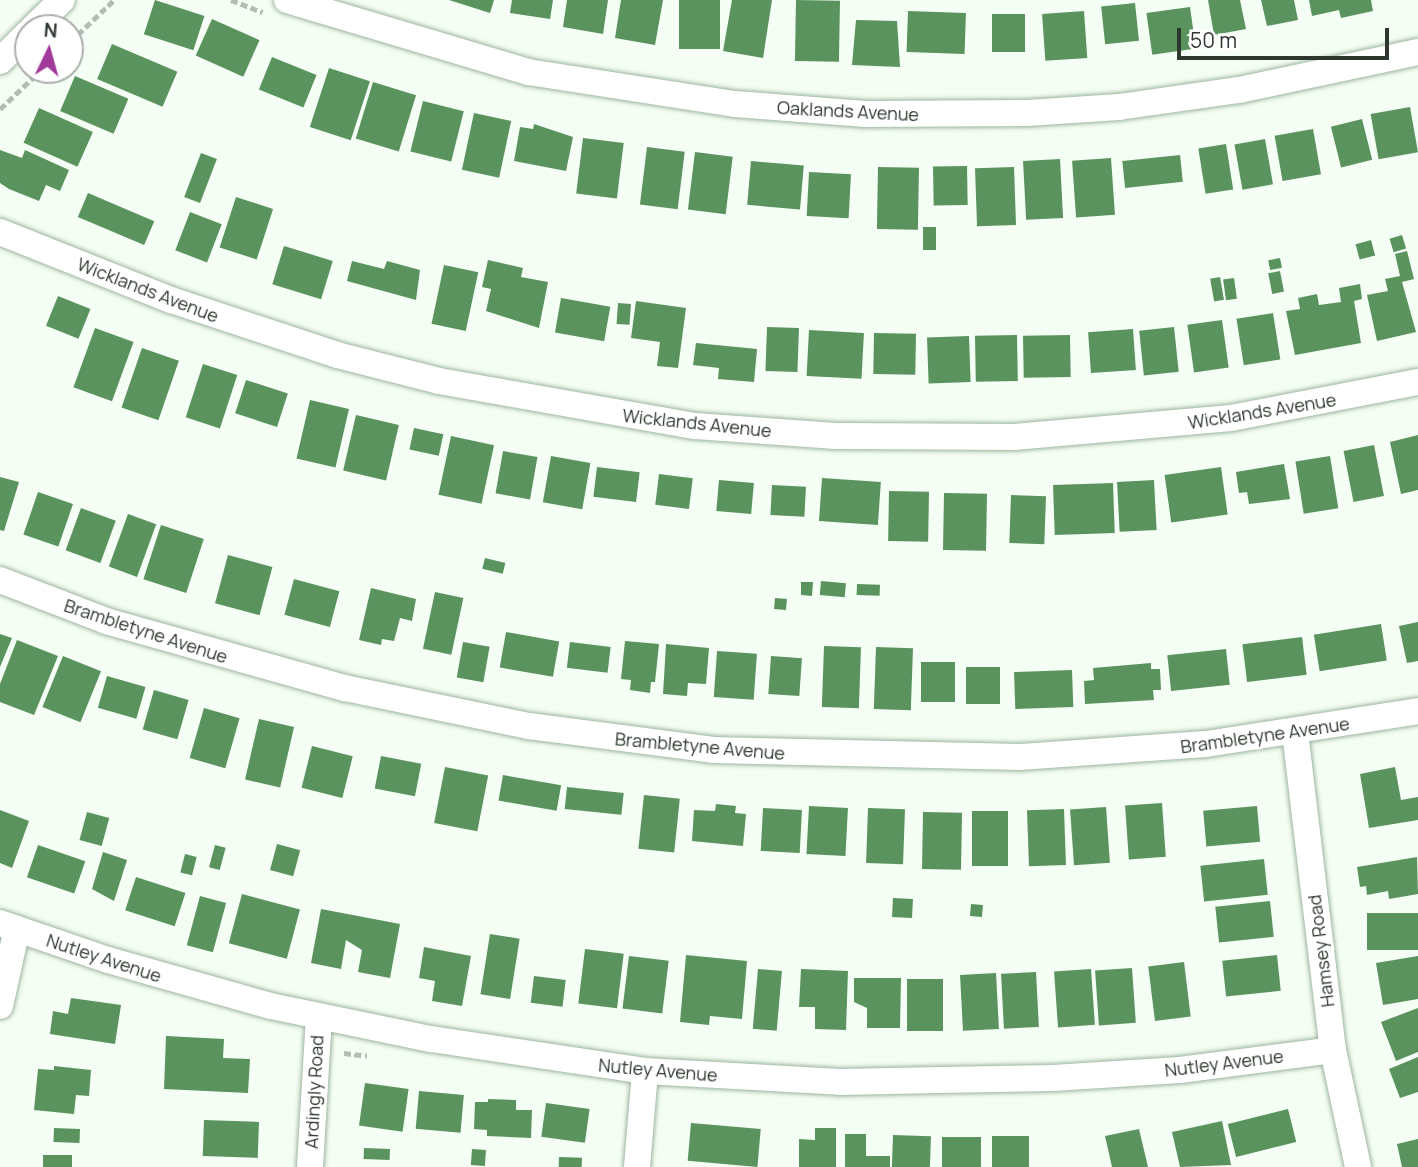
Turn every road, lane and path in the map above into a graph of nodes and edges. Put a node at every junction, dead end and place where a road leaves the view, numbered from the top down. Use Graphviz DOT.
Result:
graph roads {
  1 [pos="62,0"];
  2 [pos="114,0"];
  3 [pos="287,0"];
  4 [pos="48,14"];
  5 [pos="84,29"];
  6 [pos="14,47"];
  7 [pos="1418,52"];
  8 [pos="0,61"];
  9 [pos="26,84"];
  10 [pos="0,109"];
  11 [pos="0,232"];
  12 [pos="1418,382"];
  13 [pos="0,580"];
  14 [pos="1418,711"];
  15 [pos="1295,732"];
  16 [pos="8,926"];
  17 [pos="0,1006"];
  18 [pos="319,1017"];
  19 [pos="1333,1050"];
  20 [pos="340,1053"];
  21 [pos="377,1057"];
  22 [pos="645,1071"];
  23 [pos="310,1167"];
  24 [pos="636,1167"];
  25 [pos="1358,1167"];
  1 -- 4 [label="street"];
  2 -- 5 [label="path"];
  3 -- 7 [label="street, Oaklands Avenue"];
  6 -- 8 [label="street"];
  9 -- 10 [label="path"];
  11 -- 12 [label="street, Wicklands Avenue"];
  13 -- 15 [label="street, Brambletyne Avenue"];
  14 -- 15 [label="street, Brambletyne Avenue"];
  15 -- 19 [label="street, Hamsey Road"];
  16 -- 17 [label="street"];
  16 -- 18 [label="street, Nutley Avenue"];
  18 -- 22 [label="street, Nutley Avenue"];
  18 -- 23 [label="street, Ardingly Road"];
  19 -- 22 [label="street, Nutley Avenue"];
  19 -- 25 [label="street, Hamsey Road"];
  20 -- 21 [label="path"];
  22 -- 24 [label="street"];
}
